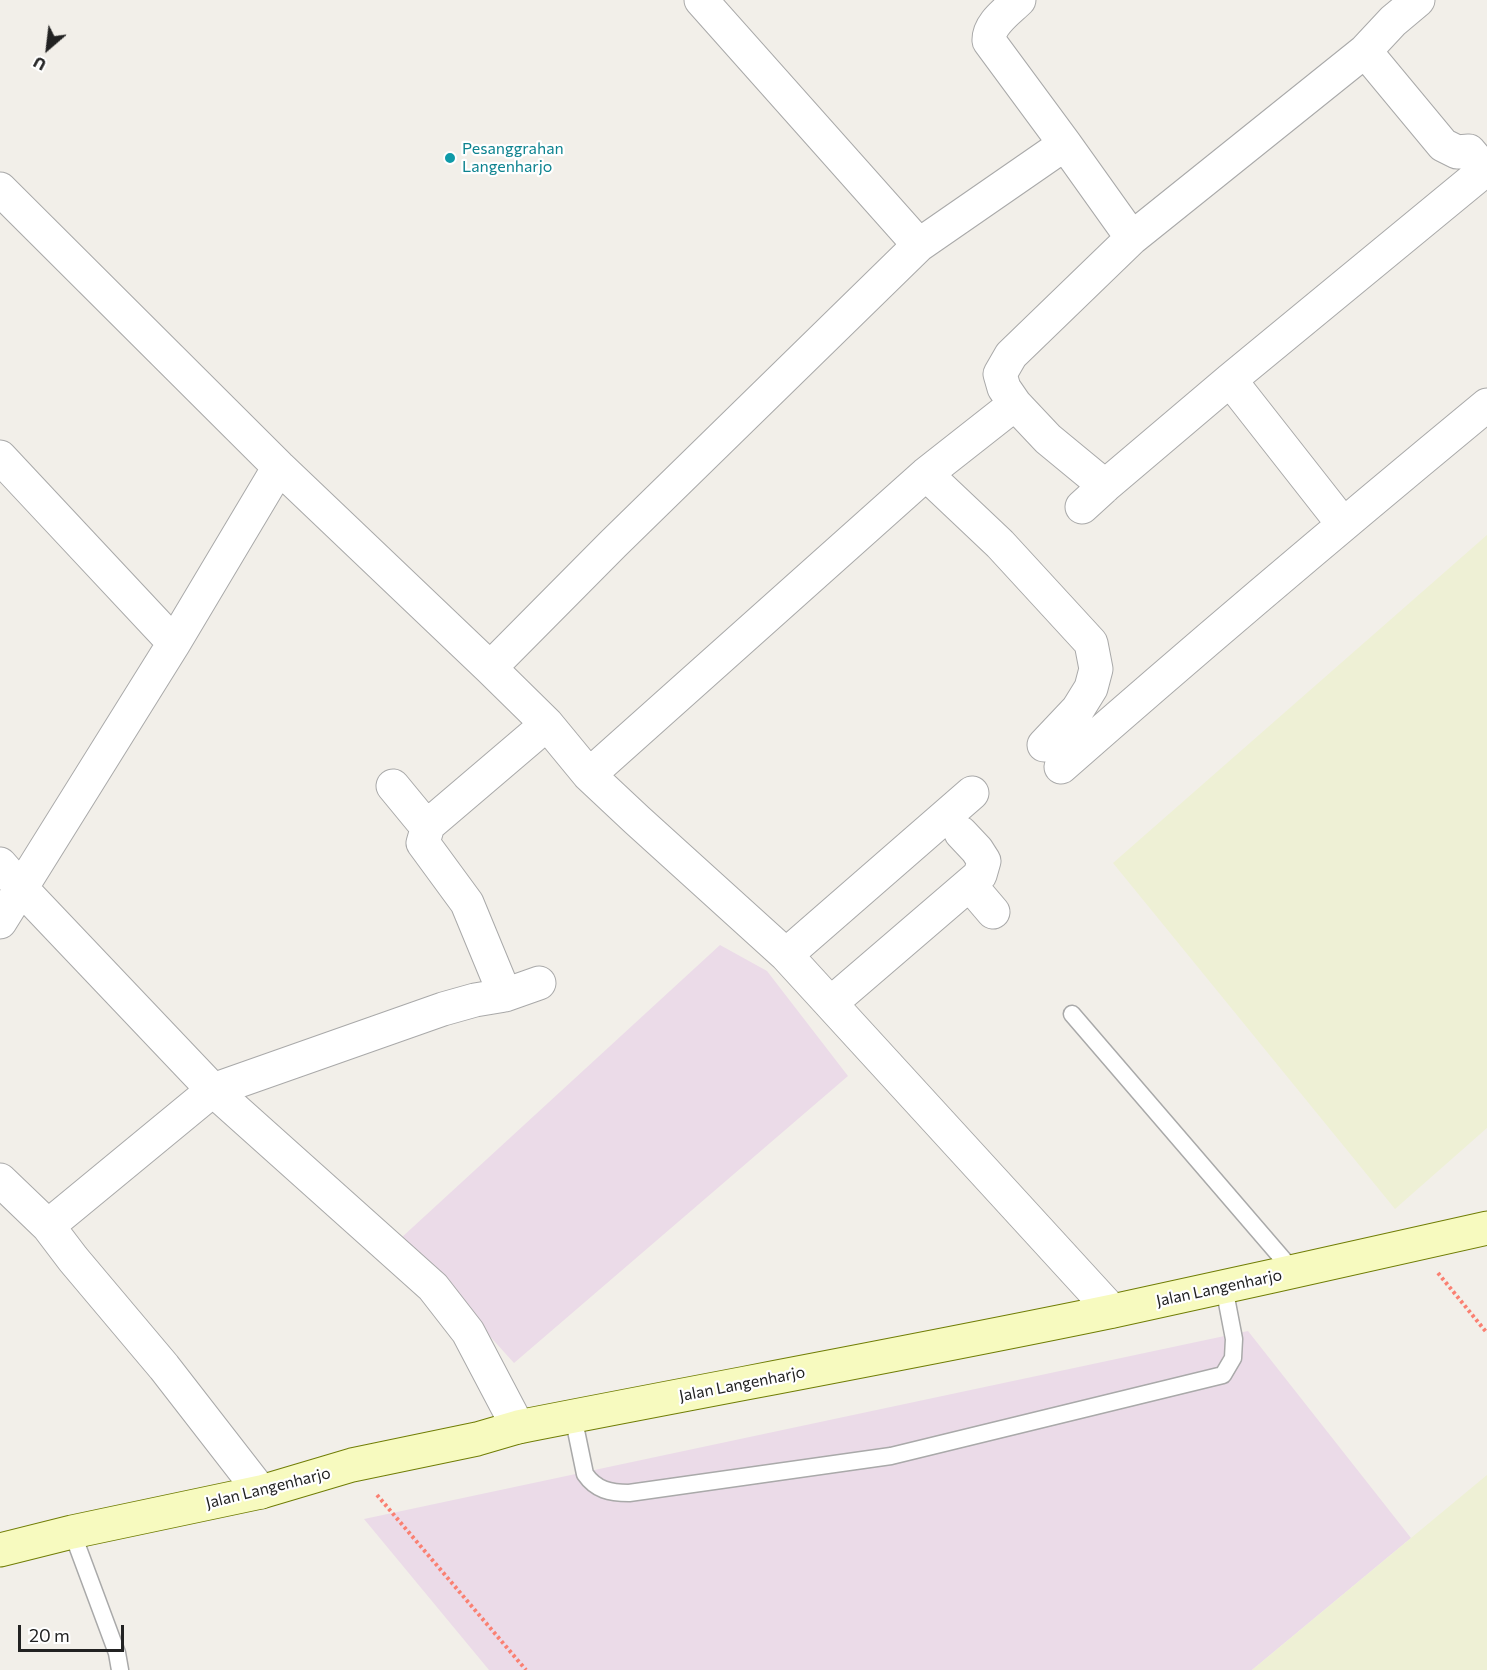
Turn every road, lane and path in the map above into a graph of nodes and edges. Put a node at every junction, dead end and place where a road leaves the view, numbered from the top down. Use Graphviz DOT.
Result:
graph roads {
  1 [pos="701,0"];
  2 [pos="1019,0"];
  3 [pos="1418,0"];
  4 [pos="1385,10"];
  5 [pos="1365,51"];
  6 [pos="1065,144"];
  7 [pos="1482,157"];
  8 [pos="0,189"];
  9 [pos="1132,238"];
  10 [pos="920,245"];
  11 [pos="1230,380"];
  12 [pos="1015,404"];
  13 [pos="1487,405"];
  14 [pos="0,457"];
  15 [pos="279,467"];
  16 [pos="926,474"];
  17 [pos="1344,524"];
  18 [pos="174,643"];
  19 [pos="490,668"];
  20 [pos="547,724"];
  21 [pos="589,775"];
  22 [pos="393,786"];
  23 [pos="972,793"];
  24 [pos="429,822"];
  25 [pos="961,833"];
  26 [pos="0,864"];
  27 [pos="970,885"];
  28 [pos="22,889"];
  29 [pos="993,912"];
  30 [pos="0,922"];
  31 [pos="786,955"];
  32 [pos="539,983"];
  33 [pos="505,995"];
  34 [pos="831,1003"];
  35 [pos="1072,1014"];
  36 [pos="213,1090"];
  37 [pos="0,1180"];
  38 [pos="48,1226"];
  39 [pos="1487,1228"];
  40 [pos="1414,1245"];
  41 [pos="1294,1272"];
  42 [pos="1224,1287"];
  43 [pos="1112,1311"];
  44 [pos="1487,1333"];
  45 [pos="573,1416"];
  46 [pos="518,1427"];
  47 [pos="352,1466"];
  48 [pos="261,1492"];
  49 [pos="72,1532"];
  50 [pos="0,1550"];
  51 [pos="120,1670"];
  52 [pos="526,1670"];
  1 -- 10 [label="street"];
  2 -- 6 [label="street"];
  3 -- 4 [label="street"];
  4 -- 5 [label="street"];
  5 -- 7 [label="street"];
  5 -- 9 [label="street"];
  6 -- 9 [label="street"];
  6 -- 10 [label="street"];
  7 -- 11 [label="street"];
  8 -- 15 [label="street"];
  9 -- 12 [label="street"];
  10 -- 19 [label="street"];
  11 -- 12 [label="street"];
  11 -- 17 [label="street"];
  12 -- 16 [label="street"];
  13 -- 17 [label="street"];
  14 -- 18 [label="street"];
  15 -- 18 [label="street"];
  15 -- 19 [label="street"];
  16 -- 17 [label="street"];
  16 -- 21 [label="street"];
  18 -- 28 [label="street"];
  19 -- 20 [label="street"];
  20 -- 21 [label="street"];
  20 -- 24 [label="street"];
  21 -- 31 [label="street"];
  22 -- 24 [label="street"];
  23 -- 31 [label="street"];
  24 -- 33 [label="street"];
  25 -- 27 [label="street"];
  26 -- 28 [label="street"];
  27 -- 29 [label="street"];
  27 -- 34 [label="street"];
  28 -- 30 [label="street"];
  28 -- 36 [label="street"];
  31 -- 34 [label="street"];
  32 -- 33 [label="street"];
  33 -- 36 [label="street"];
  34 -- 43 [label="street"];
  35 -- 41 [label="lane"];
  36 -- 38 [label="street"];
  36 -- 46 [label="street"];
  37 -- 38 [label="street"];
  38 -- 48 [label="street"];
  39 -- 40 [label="street, Jalan Langenharjo"];
  40 -- 41 [label="street, Jalan Langenharjo"];
  40 -- 44 [label="path"];
  41 -- 42 [label="street, Jalan Langenharjo"];
  42 -- 43 [label="street, Jalan Langenharjo"];
  42 -- 45 [label="lane"];
  43 -- 45 [label="street, Jalan Langenharjo"];
  45 -- 46 [label="street, Jalan Langenharjo"];
  46 -- 47 [label="street, Jalan Langenharjo"];
  47 -- 48 [label="street, Jalan Langenharjo"];
  47 -- 52 [label="path"];
  48 -- 49 [label="street, Jalan Langenharjo"];
  49 -- 50 [label="street, Jalan Langenharjo"];
  49 -- 51 [label="lane"];
}
